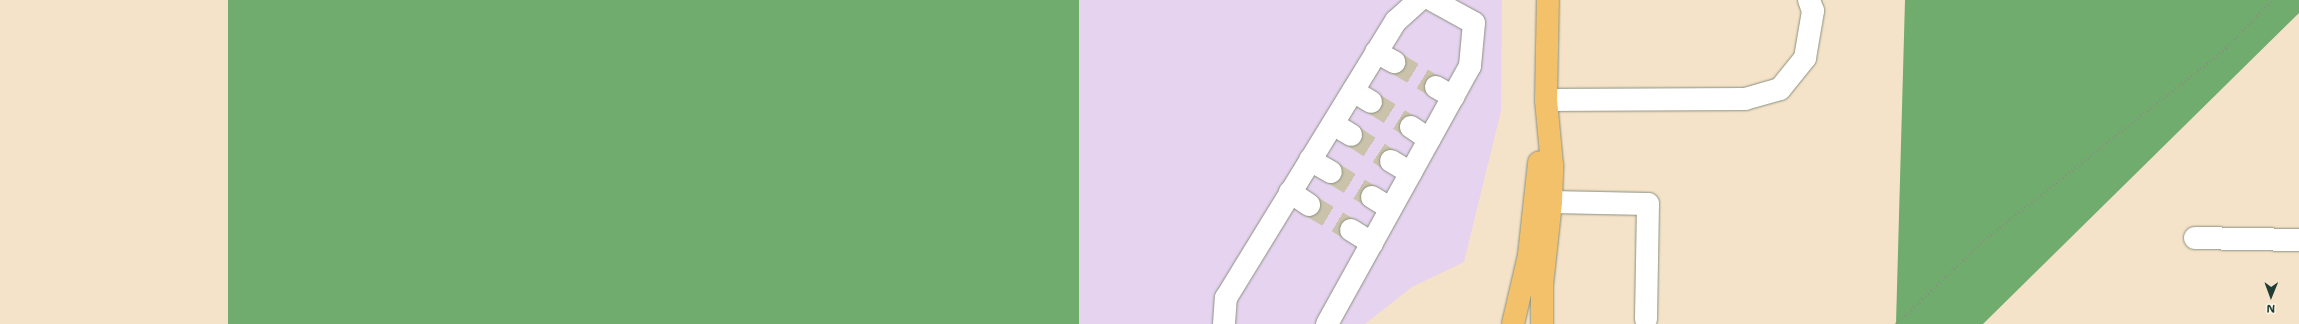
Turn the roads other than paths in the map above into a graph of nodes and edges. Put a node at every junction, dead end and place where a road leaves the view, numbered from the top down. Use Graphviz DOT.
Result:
graph roads {
  1 [pos="1420,0"];
  2 [pos="1432,0"];
  3 [pos="1548,0"];
  4 [pos="1809,0"];
  5 [pos="1546,100"];
  6 [pos="1333,124"];
  7 [pos="1411,127"];
  8 [pos="1351,135"];
  9 [pos="1430,139"];
  10 [pos="1310,160"];
  11 [pos="1391,161"];
  12 [pos="1331,172"];
  13 [pos="1411,173"];
  14 [pos="1290,192"];
  15 [pos="1372,196"];
  16 [pos="1551,202"];
  17 [pos="1309,205"];
  18 [pos="1391,209"];
  19 [pos="1351,230"];
  20 [pos="2195,238"];
  21 [pos="2299,240"];
  22 [pos="1372,243"];
  23 [pos="1646,319"];
  24 [pos="1224,324"];
  25 [pos="1327,324"];
  26 [pos="1513,324"];
  27 [pos="1542,324"];
  1 -- 6 [label="lane"];
  2 -- 9 [label="lane"];
  3 -- 5 [label="main road"];
  4 -- 5 [label="lane"];
  5 -- 16 [label="main road"];
  5 -- 26 [label="main road"];
  6 -- 8 [label="lane"];
  6 -- 10 [label="lane"];
  7 -- 9 [label="lane"];
  9 -- 13 [label="lane"];
  10 -- 12 [label="lane"];
  10 -- 14 [label="lane"];
  11 -- 13 [label="lane"];
  13 -- 18 [label="lane"];
  14 -- 17 [label="lane"];
  14 -- 24 [label="lane"];
  15 -- 18 [label="lane"];
  16 -- 23 [label="lane"];
  16 -- 27 [label="main road"];
  18 -- 22 [label="lane"];
  19 -- 22 [label="lane"];
  20 -- 21 [label="lane"];
  22 -- 25 [label="lane"];
}
